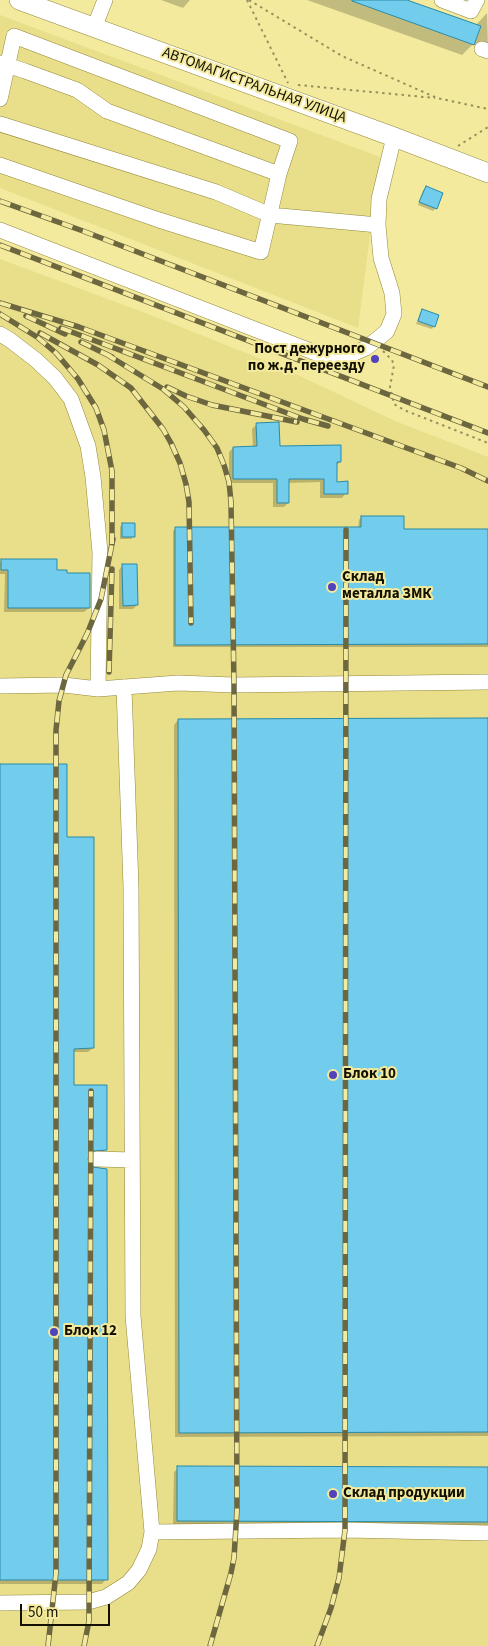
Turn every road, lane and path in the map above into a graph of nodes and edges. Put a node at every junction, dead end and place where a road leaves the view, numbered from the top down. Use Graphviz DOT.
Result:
graph roads {
  1 [pos="19,0"];
  2 [pos="105,0"];
  3 [pos="248,0"];
  4 [pos="442,0"];
  5 [pos="477,0"];
  6 [pos="94,28"];
  7 [pos="3,64"];
  8 [pos="289,84"];
  9 [pos="299,85"];
  10 [pos="437,98"];
  11 [pos="0,99"];
  12 [pos="488,109"];
  13 [pos="0,124"];
  14 [pos="488,127"];
  15 [pos="394,137"];
  16 [pos="458,146"];
  17 [pos="0,165"];
  18 [pos="488,173"];
  19 [pos="279,174"];
  20 [pos="270,215"];
  21 [pos="378,224"];
  22 [pos="0,230"];
  23 [pos="0,334"];
  24 [pos="383,351"];
  25 [pos="488,443"];
  26 [pos="488,682"];
  27 [pos="0,686"];
  28 [pos="124,687"];
  29 [pos="98,689"];
  30 [pos="97,1159"];
  31 [pos="132,1160"];
  32 [pos="152,1532"];
  33 [pos="488,1533"];
  34 [pos="0,1603"];
  1 -- 6 [label="main road, АВТОМАГИСТРАЛЬНАЯ УЛИЦА"];
  2 -- 6 [label="street"];
  3 -- 8 [label="path"];
  3 -- 10 [label="path"];
  4 -- 5 [label="street"];
  6 -- 15 [label="main road, АВТОМАГИСТРАЛЬНАЯ УЛИЦА"];
  7 -- 11 [label="street"];
  7 -- 19 [label="street"];
  7 -- 19 [label="street"];
  9 -- 10 [label="path"];
  10 -- 12 [label="path"];
  13 -- 20 [label="street"];
  14 -- 16 [label="path"];
  15 -- 18 [label="main road, АВТОМАГИСТРАЛЬНАЯ УЛИЦА"];
  15 -- 21 [label="street"];
  17 -- 20 [label="street"];
  19 -- 20 [label="street"];
  20 -- 21 [label="street"];
  21 -- 22 [label="street"];
  23 -- 29 [label="street"];
  24 -- 25 [label="path"];
  26 -- 28 [label="street"];
  27 -- 29 [label="street"];
  28 -- 29 [label="street"];
  28 -- 31 [label="street"];
  30 -- 31 [label="street"];
  31 -- 32 [label="street"];
  32 -- 33 [label="street"];
  32 -- 34 [label="street"];
}
